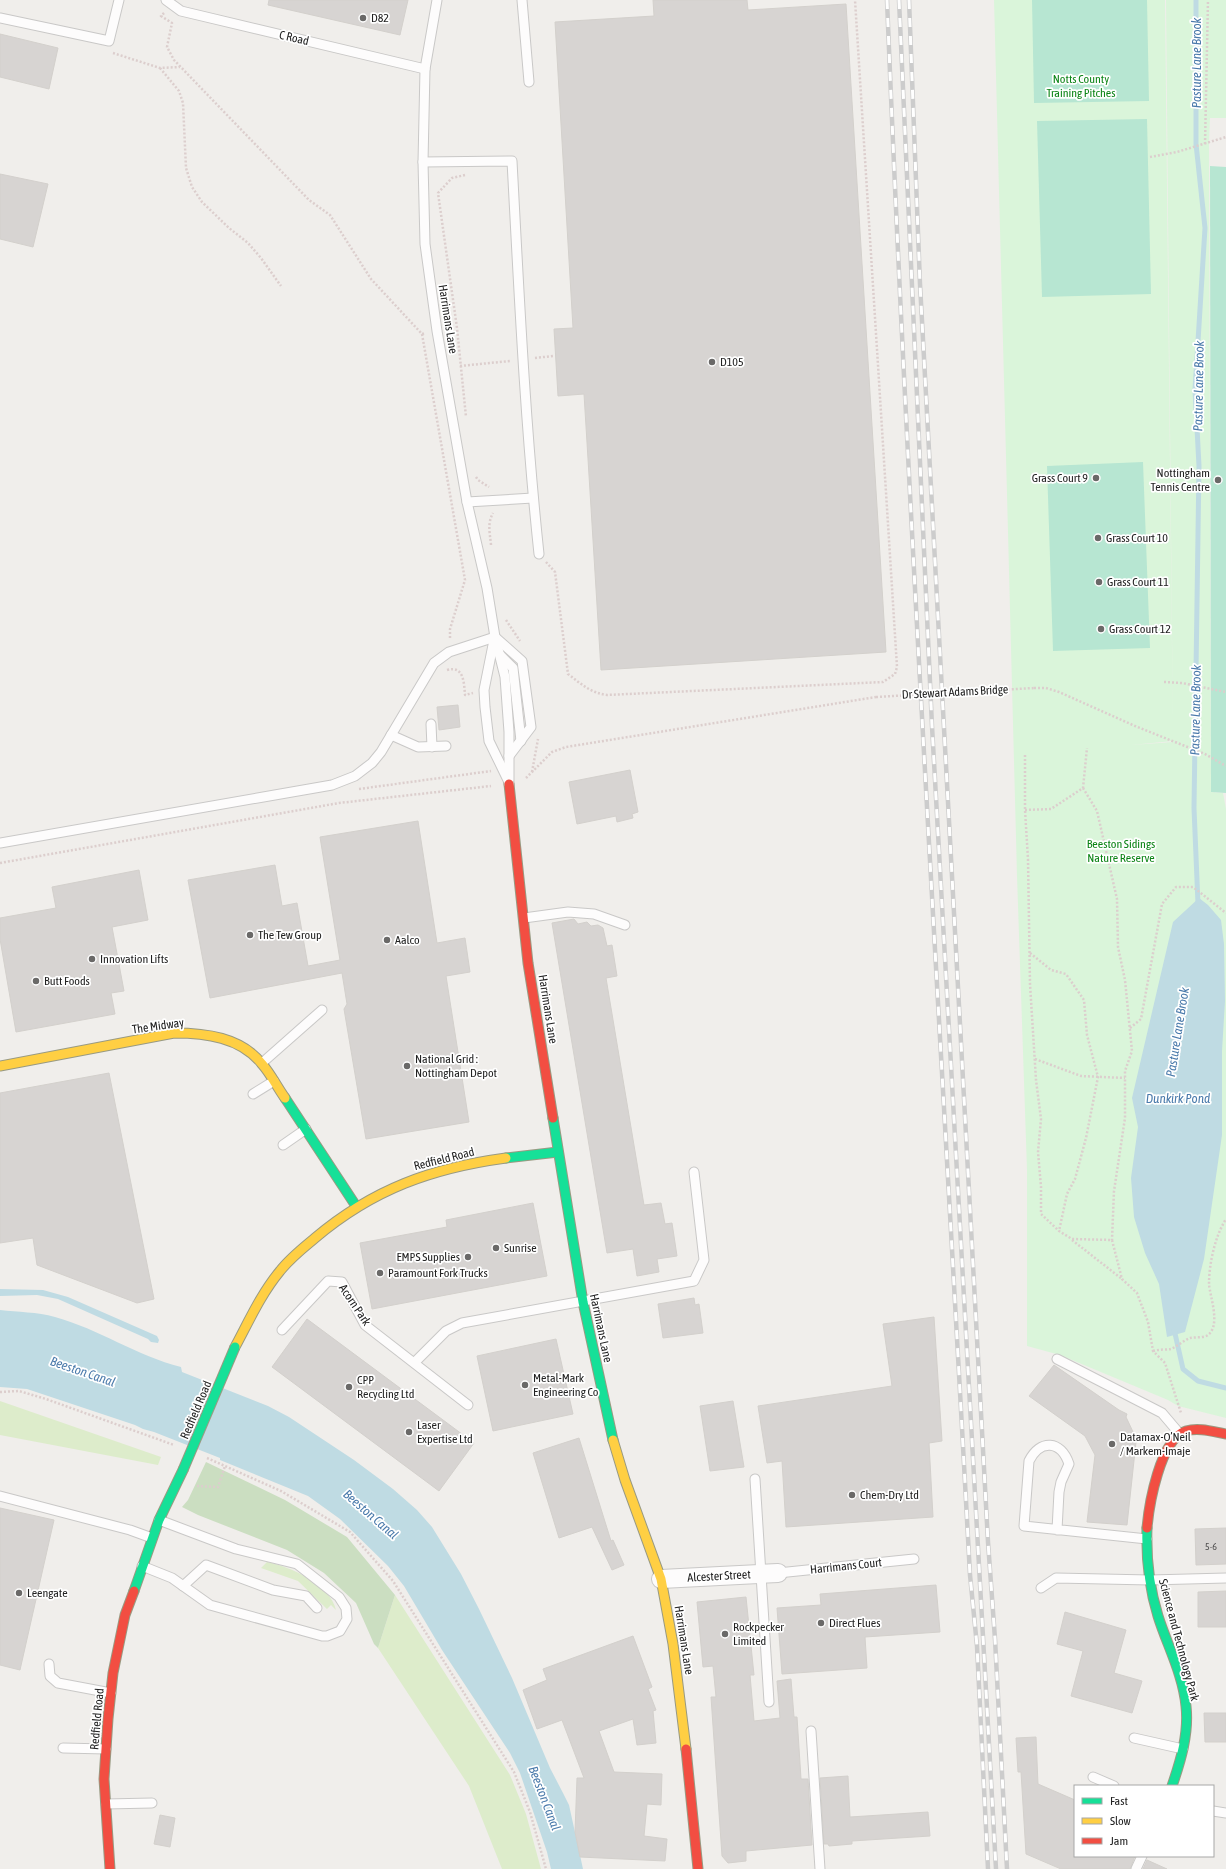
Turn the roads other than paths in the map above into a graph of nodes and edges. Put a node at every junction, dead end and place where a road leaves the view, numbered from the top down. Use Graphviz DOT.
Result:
graph roads {
  1 [pos="119,0"];
  2 [pos="437,0"];
  3 [pos="522,0"];
  4 [pos="169,2"];
  5 [pos="0,18"];
  6 [pos="425,69"];
  7 [pos="529,82"];
  8 [pos="423,162"];
  9 [pos="533,498"];
  10 [pos="467,502"];
  11 [pos="539,554"];
  12 [pos="495,637"];
  13 [pos="499,654"];
  14 [pos="431,724"];
  15 [pos="391,735"];
  16 [pos="521,741"];
  17 [pos="432,746"];
  18 [pos="446,746"];
  19 [pos="509,756"];
  20 [pos="509,784"];
  21 [pos="0,843"];
  22 [pos="524,918"];
  23 [pos="625,925"];
  24 [pos="322,1010"];
  25 [pos="262,1063"];
  26 [pos="0,1066"];
  27 [pos="274,1080"];
  28 [pos="253,1094"];
  29 [pos="306,1129"];
  30 [pos="283,1145"];
  31 [pos="558,1152"];
  32 [pos="694,1172"];
  33 [pos="356,1206"];
  34 [pos="582,1302"];
  35 [pos="282,1330"];
  36 [pos="1057,1359"];
  37 [pos="415,1362"];
  38 [pos="468,1405"];
  39 [pos="1183,1431"];
  40 [pos="1226,1434"];
  41 [pos="755,1478"];
  42 [pos="0,1496"];
  43 [pos="159,1520"];
  44 [pos="1057,1530"];
  45 [pos="152,1538"];
  46 [pos="1147,1539"];
  47 [pos="914,1559"];
  48 [pos="142,1566"];
  49 [pos="769,1573"];
  50 [pos="1226,1578"];
  51 [pos="661,1579"];
  52 [pos="1150,1580"];
  53 [pos="183,1586"];
  54 [pos="1041,1588"];
  55 [pos="317,1608"];
  56 [pos="48,1664"];
  57 [pos="111,1693"];
  58 [pos="769,1702"];
  59 [pos="811,1731"];
  60 [pos="1134,1738"];
  61 [pos="63,1748"];
  62 [pos="106,1749"];
  63 [pos="1185,1749"];
  64 [pos="1093,1777"];
  65 [pos="1112,1785"];
  66 [pos="1172,1785"];
  67 [pos="152,1803"];
  68 [pos="106,1804"];
  69 [pos="1214,1811"];
  70 [pos="1226,1813"];
  71 [pos="1142,1857"];
  72 [pos="110,1869"];
  73 [pos="698,1869"];
  74 [pos="820,1869"];
  75 [pos="1136,1869"];
  1 -- 5 [label="lane"];
  2 -- 6 [label="lane, Harrimans Lane"];
  3 -- 7 [label="lane"];
  4 -- 6 [label="lane, C Road"];
  6 -- 8 [label="lane, Harrimans Lane"];
  8 -- 9 [label="lane"];
  8 -- 10 [label="lane, Harrimans Lane"];
  9 -- 10 [label="lane"];
  9 -- 11 [label="lane"];
  10 -- 12 [label="lane, Harrimans Lane"];
  12 -- 13 [label="lane, Harrimans Lane"];
  12 -- 15 [label="lane"];
  12 -- 16 [label="lane"];
  12 -- 20 [label="lane, Harrimans Lane"];
  13 -- 16 [label="lane"];
  13 -- 19 [label="lane, Harrimans Lane"];
  14 -- 17 [label="lane"];
  15 -- 17 [label="lane"];
  15 -- 21 [label="lane"];
  16 -- 19 [label="lane"];
  17 -- 18 [label="lane"];
  19 -- 20 [label="lane, Harrimans Lane"];
  20 -- 22 [label="street, Harrimans Lane"];
  22 -- 23 [label="lane"];
  22 -- 31 [label="street, Harrimans Lane"];
  24 -- 25 [label="lane"];
  25 -- 26 [label="street, The Midway"];
  25 -- 27 [label="street, The Midway"];
  27 -- 28 [label="lane"];
  27 -- 29 [label="street, The Midway"];
  29 -- 30 [label="lane"];
  29 -- 33 [label="street, The Midway"];
  31 -- 33 [label="street, Redfield Road"];
  31 -- 34 [label="street, Harrimans Lane"];
  32 -- 34 [label="lane"];
  33 -- 43 [label="street, Redfield Road, bridge"];
  34 -- 37 [label="lane"];
  34 -- 51 [label="street, Harrimans Lane"];
  35 -- 37 [label="lane, Acorn Park"];
  36 -- 39 [label="lane"];
  37 -- 38 [label="lane, Acorn Park"];
  39 -- 40 [label="street"];
  39 -- 46 [label="street, Science and Technology Park"];
  41 -- 49 [label="lane"];
  42 -- 45 [label="lane"];
  43 -- 45 [label="street, Redfield Road"];
  43 -- 53 [label="lane"];
  44 -- 44 [label="lane"];
  44 -- 46 [label="lane"];
  45 -- 48 [label="street, Redfield Road"];
  46 -- 52 [label="street, Science and Technology Park"];
  47 -- 49 [label="lane, Harrimans Court"];
  48 -- 53 [label="lane"];
  48 -- 57 [label="street, Redfield Road"];
  49 -- 51 [label="street, Alcester Street"];
  49 -- 58 [label="lane"];
  50 -- 52 [label="lane"];
  51 -- 73 [label="street, Harrimans Lane"];
  52 -- 54 [label="lane"];
  52 -- 63 [label="street, Science and Technology Park"];
  53 -- 55 [label="lane"];
  56 -- 57 [label="lane"];
  57 -- 62 [label="street, Redfield Road"];
  59 -- 74 [label="lane"];
  60 -- 63 [label="lane"];
  61 -- 62 [label="lane"];
  62 -- 68 [label="street, Redfield Road"];
  63 -- 66 [label="street, Science and Technology Park"];
  64 -- 65 [label="lane"];
  67 -- 68 [label="lane"];
  68 -- 72 [label="street, Redfield Road"];
  69 -- 70 [label="lane"];
  71 -- 75 [label="lane"];
}
